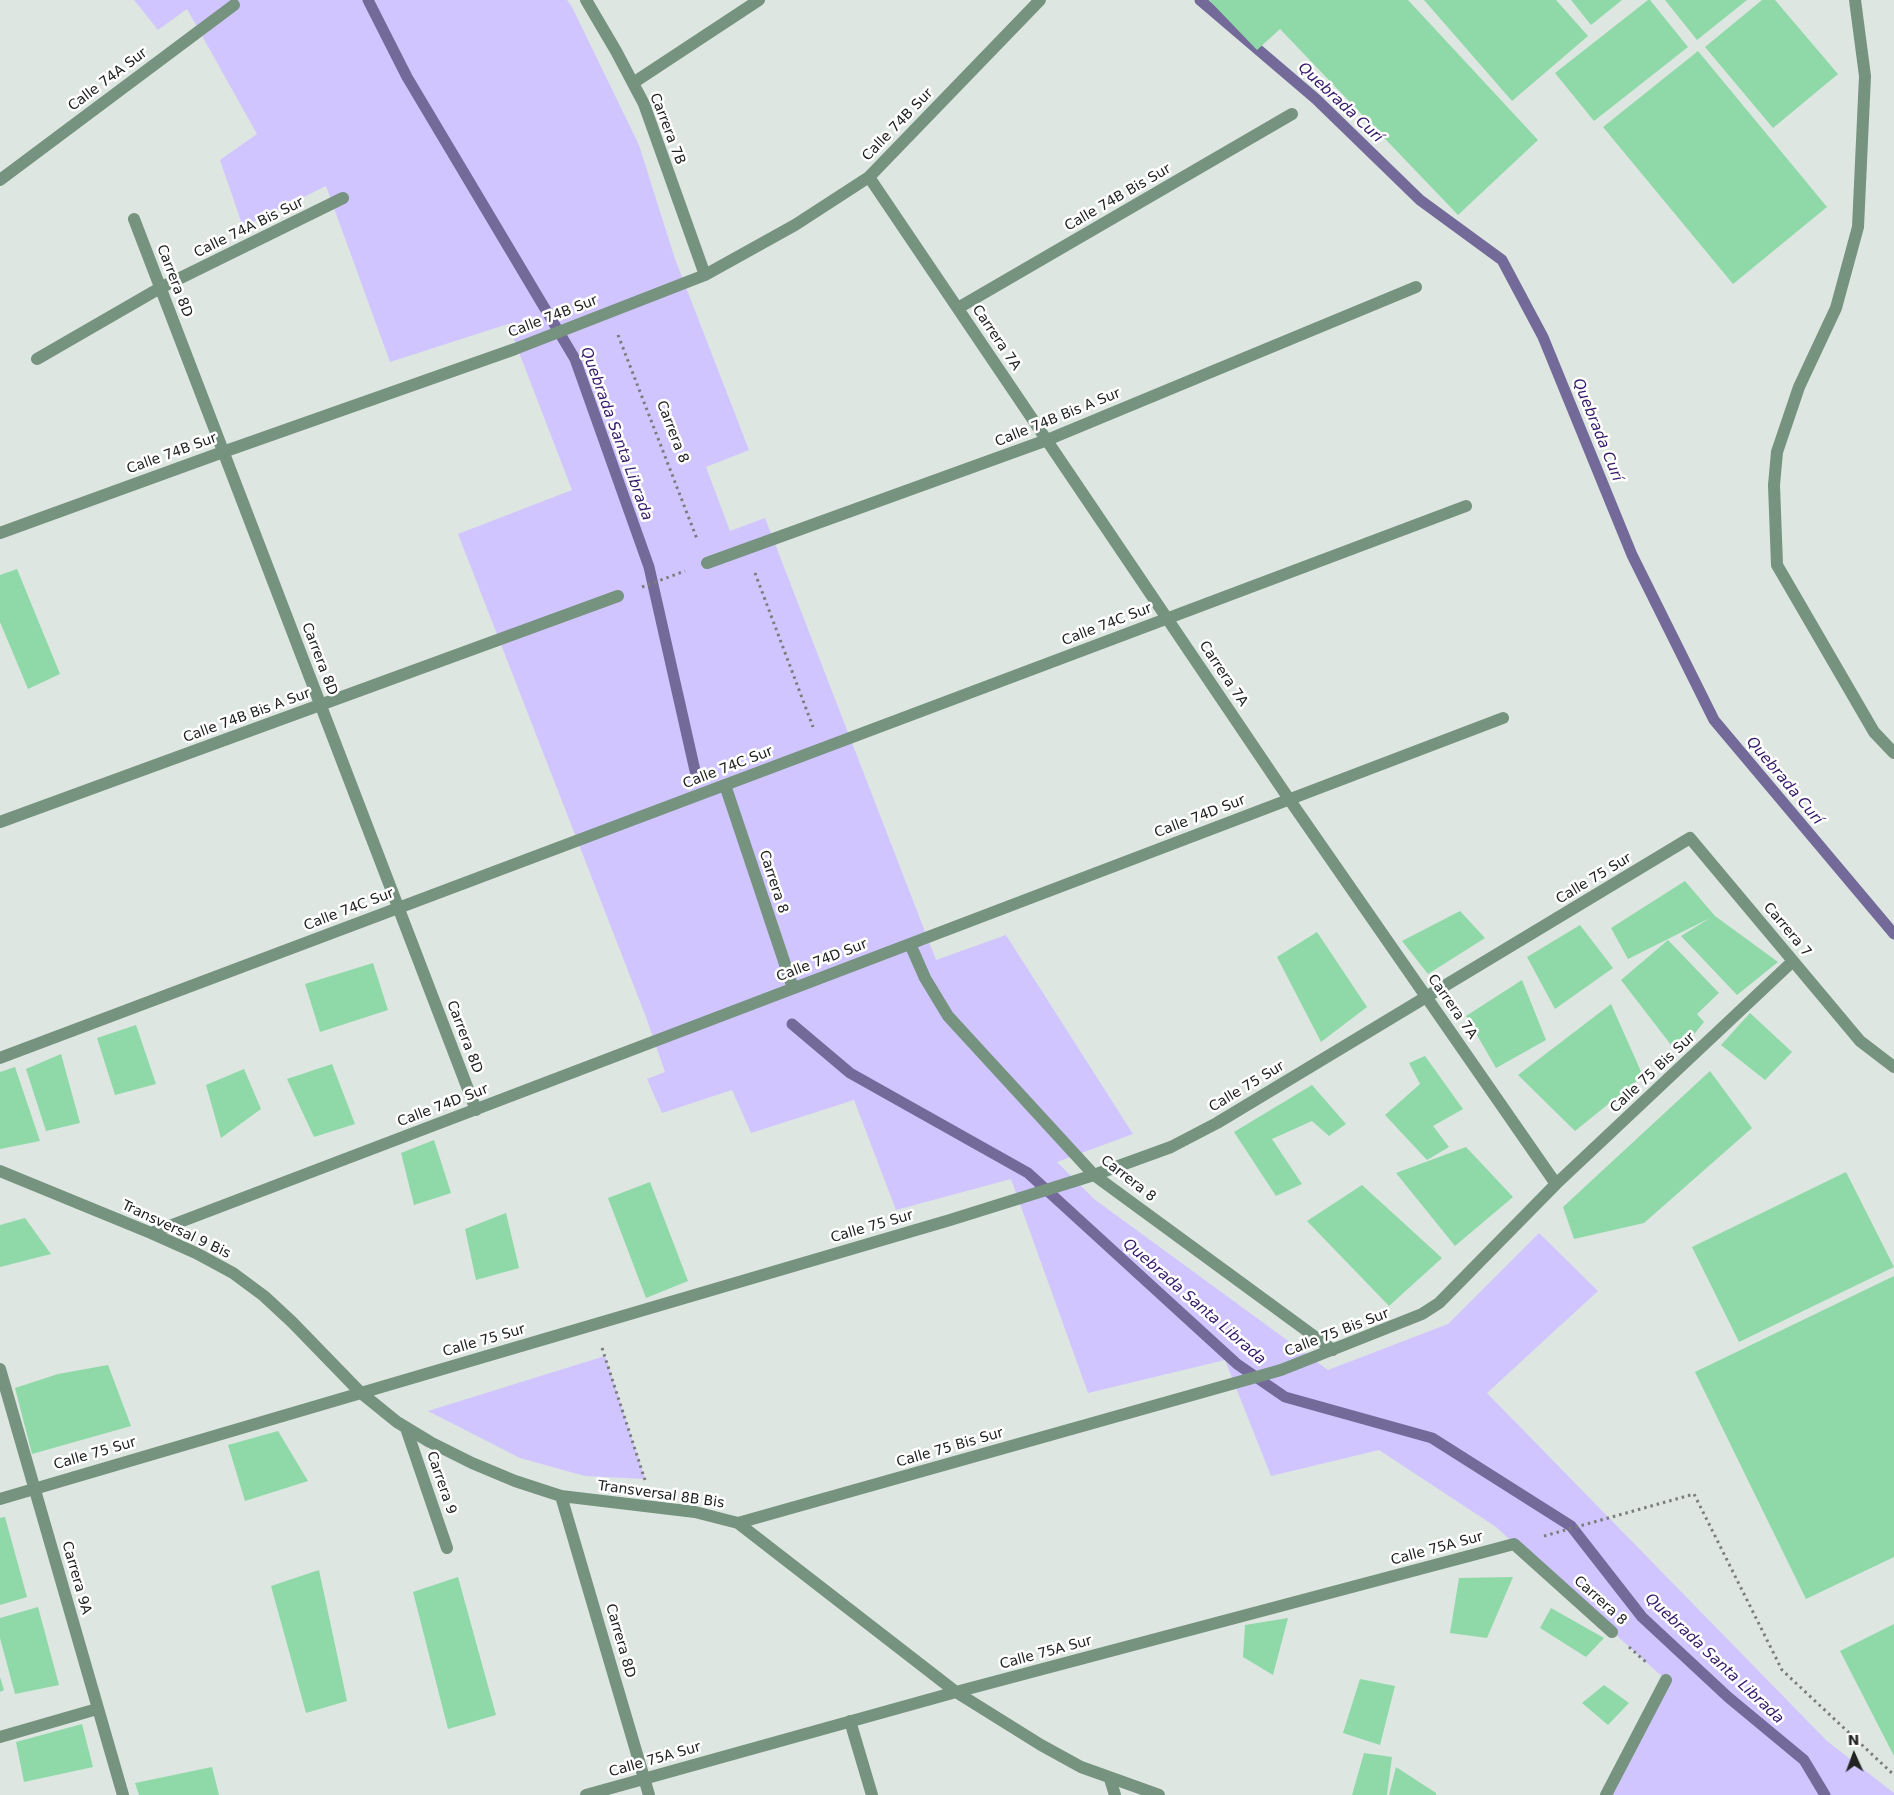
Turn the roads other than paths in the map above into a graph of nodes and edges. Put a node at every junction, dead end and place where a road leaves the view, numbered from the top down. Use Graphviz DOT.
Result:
graph roads {
  1 [pos="586,0"];
  2 [pos="759,0"];
  3 [pos="1040,0"];
  4 [pos="1855,0"];
  5 [pos="234,5"];
  6 [pos="632,83"];
  7 [pos="1292,114"];
  8 [pos="869,177"];
  9 [pos="0,180"];
  10 [pos="343,198"];
  11 [pos="134,219"];
  12 [pos="705,275"];
  13 [pos="1416,287"];
  14 [pos="160,288"];
  15 [pos="958,308"];
  16 [pos="38,358"];
  17 [pos="1047,440"];
  18 [pos="223,452"];
  19 [pos="1466,506"];
  20 [pos="0,533"];
  21 [pos="706,563"];
  22 [pos="618,596"];
  23 [pos="1167,618"];
  24 [pos="320,705"];
  25 [pos="1503,718"];
  26 [pos="1894,753"];
  27 [pos="725,785"];
  28 [pos="1289,799"];
  29 [pos="0,822"];
  30 [pos="1690,838"];
  31 [pos="398,908"];
  32 [pos="910,944"];
  33 [pos="1793,961"];
  34 [pos="793,988"];
  35 [pos="1427,998"];
  36 [pos="0,1058"];
  37 [pos="1894,1067"];
  38 [pos="476,1110"];
  39 [pos="0,1171"];
  40 [pos="1094,1175"];
  41 [pos="1556,1184"];
  42 [pos="152,1233"];
  43 [pos="1333,1350"];
  44 [pos="0,1369"];
  45 [pos="360,1392"];
  46 [pos="406,1428"];
  47 [pos="34,1488"];
  48 [pos="561,1496"];
  49 [pos="0,1499"];
  50 [pos="738,1523"];
  51 [pos="1514,1544"];
  52 [pos="447,1548"];
  53 [pos="1612,1632"];
  54 [pos="1666,1680"];
  55 [pos="956,1692"];
  56 [pos="97,1709"];
  57 [pos="850,1721"];
  58 [pos="0,1736"];
  59 [pos="644,1778"];
  60 [pos="1110,1778"];
  61 [pos="123,1795"];
  62 [pos="586,1795"];
  63 [pos="649,1795"];
  64 [pos="872,1795"];
  65 [pos="1115,1795"];
  66 [pos="1159,1795"];
  67 [pos="1606,1795"];
  1 -- 6 [label="street, Carrera 7B"];
  2 -- 6 [label="street"];
  3 -- 8 [label="street, Calle 74B Sur"];
  4 -- 26 [label="street"];
  5 -- 9 [label="street, Calle 74A Sur"];
  6 -- 12 [label="street, Carrera 7B"];
  7 -- 15 [label="street, Calle 74B Bis Sur"];
  8 -- 12 [label="street, Calle 74B Sur"];
  8 -- 15 [label="street, Carrera 7A"];
  10 -- 14 [label="street, Calle 74A Bis Sur"];
  11 -- 14 [label="street, Carrera 8D"];
  12 -- 18 [label="street, Calle 74B Sur"];
  13 -- 17 [label="street, Calle 74B Bis A Sur"];
  14 -- 16 [label="street, Calle 74A Bis Sur"];
  14 -- 18 [label="street, Carrera 8D"];
  15 -- 17 [label="street, Carrera 7A"];
  17 -- 21 [label="street, Calle 74B Bis A Sur"];
  17 -- 23 [label="street, Carrera 7A"];
  18 -- 20 [label="street, Calle 74B Sur"];
  18 -- 24 [label="street, Carrera 8D"];
  19 -- 23 [label="street, Calle 74C Sur"];
  22 -- 24 [label="street, Calle 74B Bis A Sur"];
  23 -- 27 [label="street, Calle 74C Sur"];
  23 -- 28 [label="street, Carrera 7A"];
  24 -- 29 [label="street, Calle 74B Bis A Sur"];
  24 -- 31 [label="street, Carrera 8D"];
  25 -- 28 [label="street, Calle 74D Sur"];
  27 -- 31 [label="street, Calle 74C Sur"];
  27 -- 34 [label="street, Carrera 8"];
  28 -- 32 [label="street, Calle 74D Sur"];
  28 -- 35 [label="street, Carrera 7A"];
  30 -- 33 [label="street, Carrera 7"];
  30 -- 35 [label="street, Calle 75 Sur"];
  31 -- 36 [label="street, Calle 74C Sur"];
  31 -- 38 [label="street, Carrera 8D"];
  32 -- 34 [label="street, Calle 74D Sur"];
  32 -- 40 [label="street, Carrera 8"];
  33 -- 37 [label="street, Carrera 7"];
  33 -- 41 [label="street, Calle 75 Bis Sur"];
  34 -- 38 [label="street, Calle 74D Sur"];
  35 -- 40 [label="street, Calle 75 Sur"];
  35 -- 41 [label="street, Carrera 7A"];
  38 -- 42 [label="street, Calle 74D Sur"];
  39 -- 42 [label="street, Transversal 9 Bis"];
  40 -- 43 [label="street, Carrera 8"];
  40 -- 45 [label="street, Calle 75 Sur"];
  41 -- 43 [label="street, Calle 75 Bis Sur"];
  42 -- 45 [label="street, Transversal 9 Bis"];
  43 -- 50 [label="street, Calle 75 Bis Sur"];
  44 -- 47 [label="street, Carrera 9A"];
  45 -- 46 [label="street, Transversal 8B Bis"];
  45 -- 47 [label="street, Calle 75 Sur"];
  46 -- 48 [label="street, Transversal 8B Bis"];
  46 -- 52 [label="street, Carrera 9"];
  47 -- 49 [label="street, Calle 75 Sur"];
  47 -- 56 [label="street, Carrera 9A"];
  48 -- 50 [label="street, Transversal 8B Bis"];
  48 -- 59 [label="street, Carrera 8D"];
  50 -- 55 [label="street, Transversal 8B Bis"];
  51 -- 53 [label="street, Carrera 8"];
  51 -- 55 [label="street, Calle 75A Sur"];
  54 -- 67 [label="street"];
  55 -- 57 [label="street, Calle 75A Sur"];
  55 -- 60 [label="street, Transversal 8B Bis"];
  56 -- 58 [label="street"];
  56 -- 61 [label="street, Carrera 9A"];
  57 -- 59 [label="street, Calle 75A Sur"];
  57 -- 64 [label="street"];
  59 -- 62 [label="street, Calle 75A Sur"];
  59 -- 63 [label="street, Carrera 8D"];
  60 -- 65 [label="street"];
  60 -- 66 [label="street, Transversal 8B Bis"];
}
